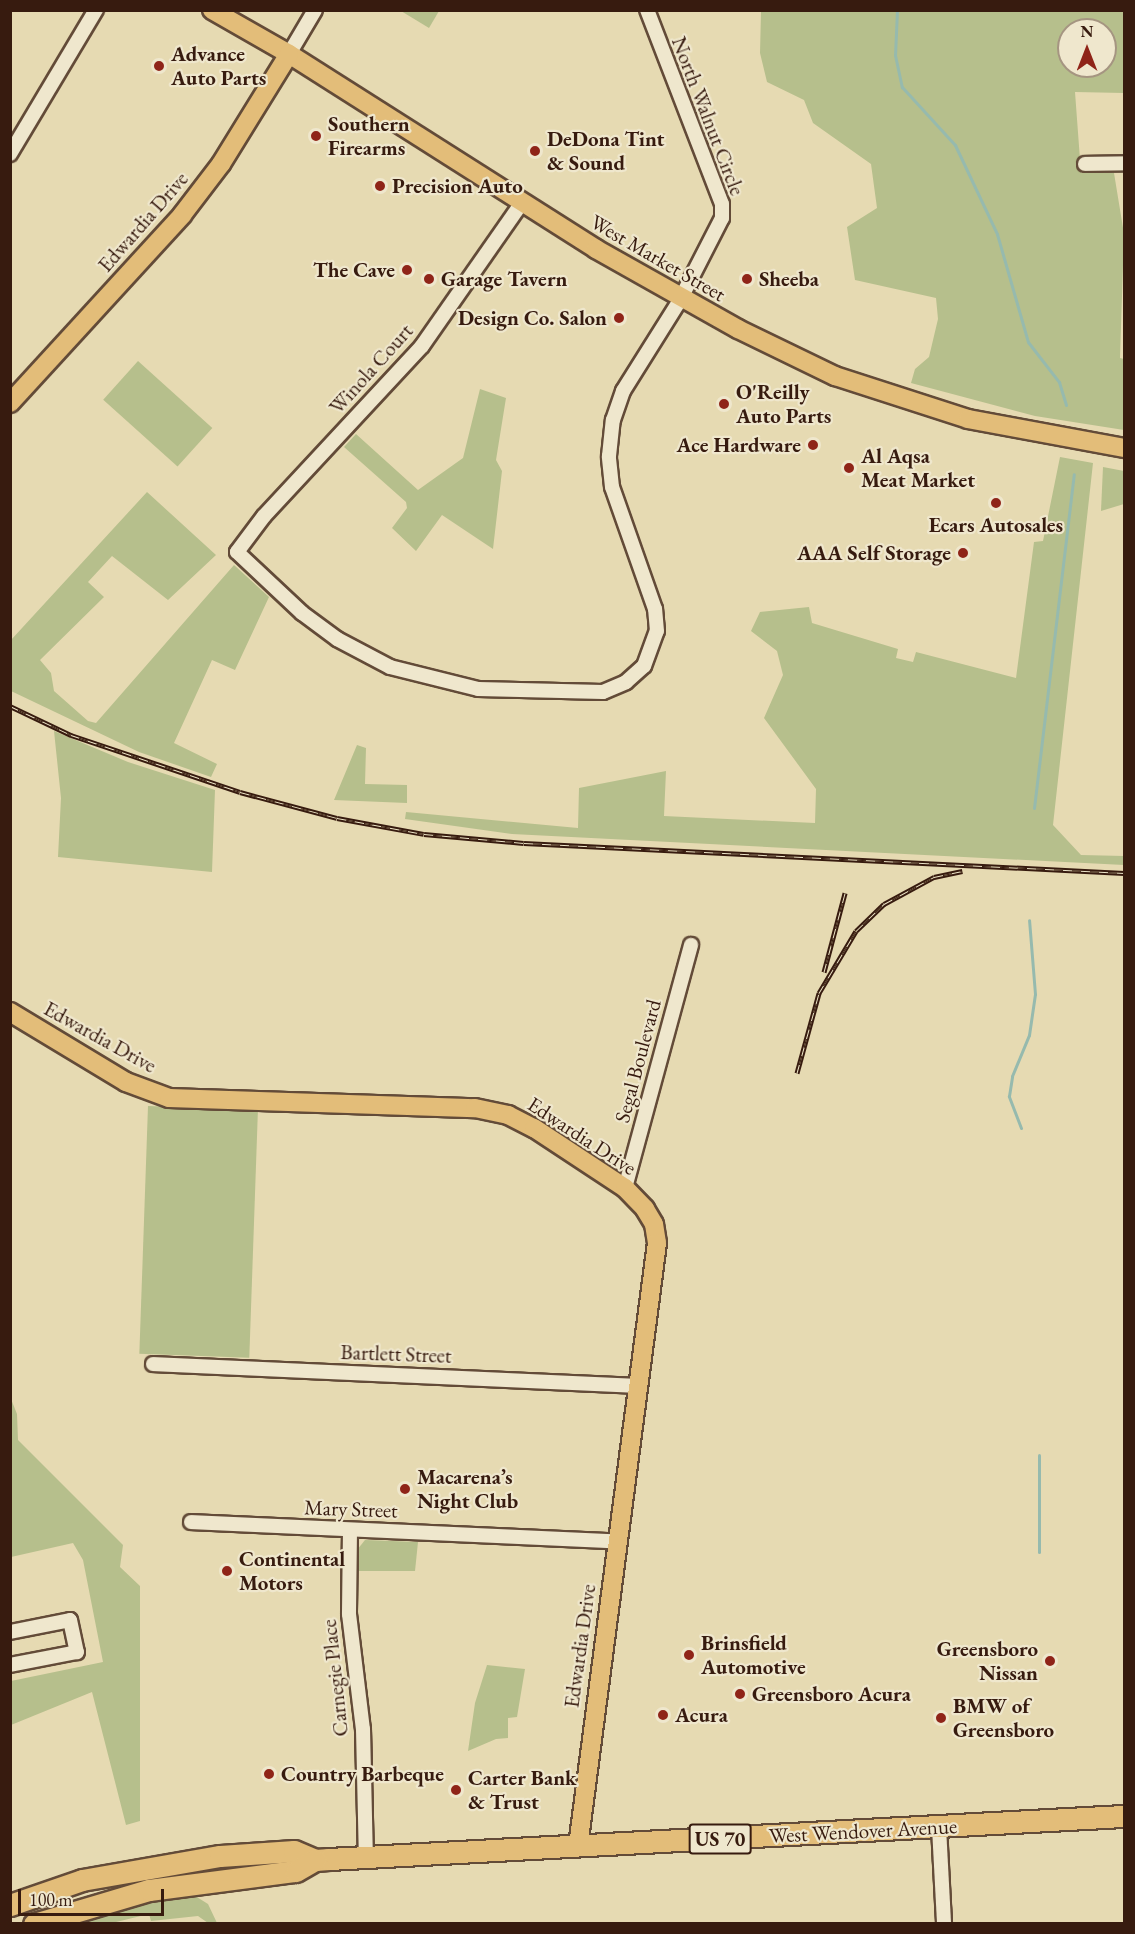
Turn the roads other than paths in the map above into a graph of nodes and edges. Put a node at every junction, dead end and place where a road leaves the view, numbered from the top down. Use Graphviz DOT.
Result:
graph roads {
  1 [pos="96,10"];
  2 [pos="212,10"];
  3 [pos="315,10"];
  4 [pos="647,10"];
  5 [pos="289,54"];
  6 [pos="10,154"];
  7 [pos="1125,163"];
  8 [pos="1085,164"];
  9 [pos="521,204"];
  10 [pos="680,300"];
  11 [pos="10,403"];
  12 [pos="1125,448"];
  13 [pos="237,552"];
  14 [pos="691,945"];
  15 [pos="10,1012"];
  16 [pos="625,1188"];
  17 [pos="153,1364"];
  18 [pos="638,1386"];
  19 [pos="191,1522"];
  20 [pos="350,1530"];
  21 [pos="617,1541"];
  22 [pos="10,1632"];
  23 [pos="10,1665"];
  24 [pos="1125,1816"];
  25 [pos="939,1827"];
  26 [pos="578,1846"];
  27 [pos="366,1857"];
  28 [pos="315,1860"];
  29 [pos="10,1905"];
  30 [pos="34,1923"];
  31 [pos="944,1923"];
  1 -- 6 [label="street"];
  2 -- 5 [label="main road, West Market Street"];
  3 -- 5 [label="street"];
  4 -- 10 [label="street, North Walnut Circle"];
  5 -- 9 [label="main road, West Market Street"];
  5 -- 11 [label="main road, Edwardia Drive"];
  7 -- 8 [label="street"];
  9 -- 10 [label="main road, West Market Street"];
  9 -- 13 [label="street, Winola Court"];
  10 -- 12 [label="main road, West Market Street"];
  10 -- 13 [label="street, North Walnut Circle"];
  14 -- 16 [label="street, Segal Boulevard"];
  15 -- 16 [label="main road, Edwardia Drive"];
  16 -- 18 [label="main road, Edwardia Drive"];
  17 -- 18 [label="street, Bartlett Street"];
  18 -- 21 [label="main road, Edwardia Drive"];
  19 -- 20 [label="street, Mary Street"];
  20 -- 21 [label="street, Mary Street"];
  20 -- 27 [label="street, Carnegie Place"];
  21 -- 26 [label="main road, Edwardia Drive"];
  22 -- 23 [label="street"];
  24 -- 25 [label="highway, West Wendover Avenue / US 70"];
  25 -- 26 [label="highway, West Wendover Avenue / US 70"];
  25 -- 31 [label="street"];
  26 -- 27 [label="highway, West Wendover Avenue / US 70"];
  27 -- 28 [label="highway, West Wendover Avenue / US 70"];
  28 -- 29 [label="highway, West Wendover Avenue / US 70"];
  28 -- 30 [label="highway, West Wendover Avenue / US 70"];
}
